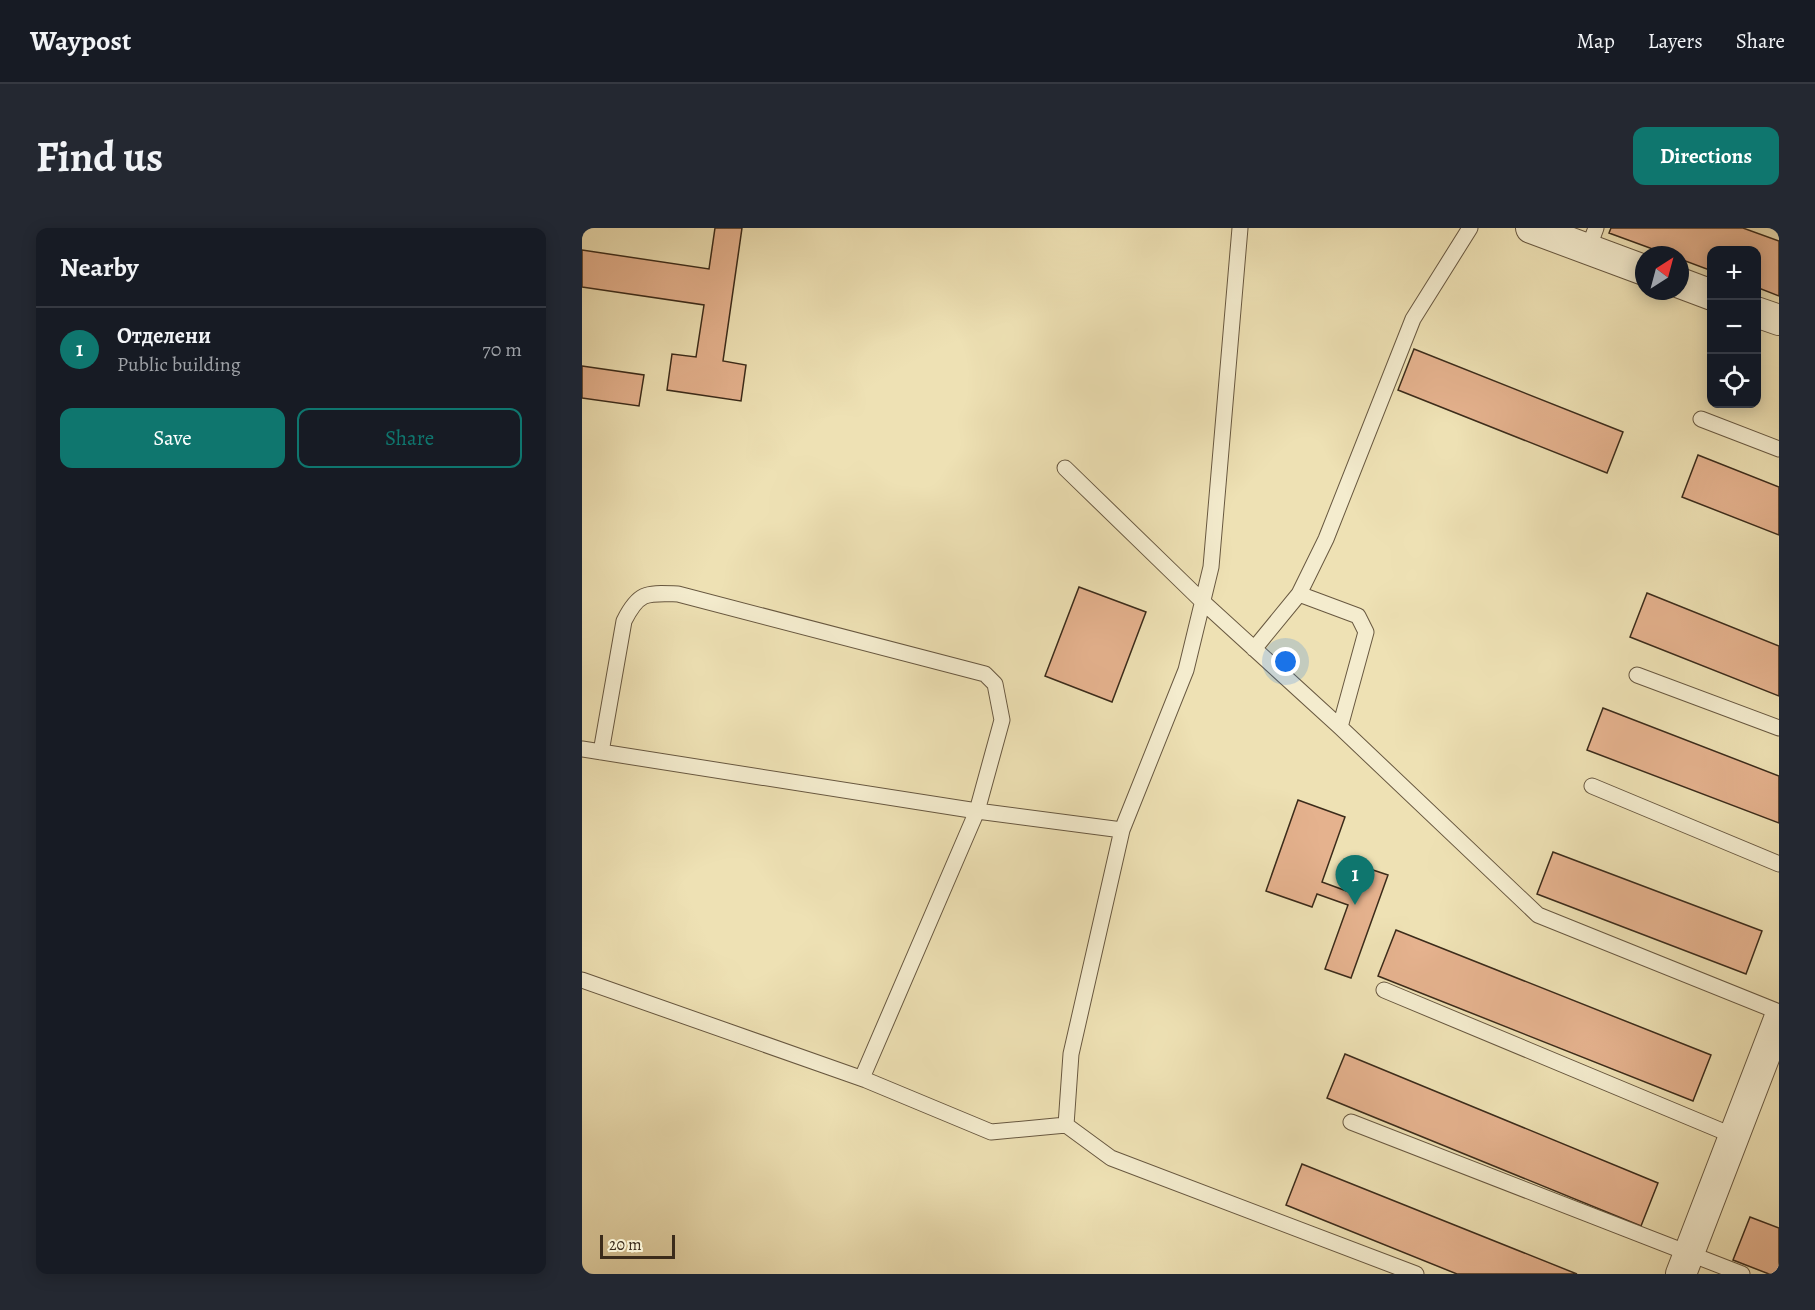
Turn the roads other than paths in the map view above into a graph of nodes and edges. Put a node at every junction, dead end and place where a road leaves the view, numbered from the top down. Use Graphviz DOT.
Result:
graph roads {
  1 [pos="1240,228"];
  2 [pos="1470,228"];
  3 [pos="1531,228"];
  4 [pos="1592,239"];
  5 [pos="1635,265"];
  6 [pos="1689,287"];
  7 [pos="1707,293"];
  8 [pos="1761,314"];
  9 [pos="1779,320"];
  10 [pos="1701,420"];
  11 [pos="1779,449"];
  12 [pos="1065,468"];
  13 [pos="1299,594"];
  14 [pos="1203,602"];
  15 [pos="1254,649"];
  16 [pos="1637,675"];
  17 [pos="1340,727"];
  18 [pos="1779,728"];
  19 [pos="582,749"];
  20 [pos="601,752"];
  21 [pos="1592,786"];
  22 [pos="977,811"];
  23 [pos="1122,830"];
  24 [pos="1779,864"];
  25 [pos="582,980"];
  26 [pos="1384,990"];
  27 [pos="1779,1012"];
  28 [pos="1779,1019"];
  29 [pos="862,1078"];
  30 [pos="1351,1122"];
  31 [pos="1066,1125"];
  32 [pos="1734,1136"];
  33 [pos="1685,1264"];
  34 [pos="1416,1274"];
  35 [pos="1742,1274"];
  1 -- 14 [label="lane"];
  2 -- 13 [label="lane"];
  3 -- 4 [label="street"];
  4 -- 5 [label="street"];
  6 -- 7 [label="street"];
  8 -- 9 [label="street"];
  10 -- 11 [label="lane"];
  12 -- 14 [label="lane"];
  13 -- 15 [label="lane"];
  13 -- 17 [label="lane"];
  14 -- 15 [label="lane"];
  14 -- 23 [label="lane"];
  15 -- 17 [label="lane"];
  16 -- 18 [label="lane"];
  17 -- 27 [label="lane"];
  19 -- 20 [label="lane"];
  20 -- 22 [label="lane"];
  20 -- 22 [label="lane"];
  21 -- 24 [label="lane"];
  22 -- 23 [label="lane"];
  22 -- 29 [label="lane"];
  23 -- 31 [label="lane"];
  25 -- 29 [label="lane"];
  26 -- 32 [label="lane"];
  28 -- 32 [label="street"];
  29 -- 31 [label="lane"];
  30 -- 33 [label="lane"];
  31 -- 34 [label="lane"];
  32 -- 33 [label="street"];
  33 -- 35 [label="lane"];
}
